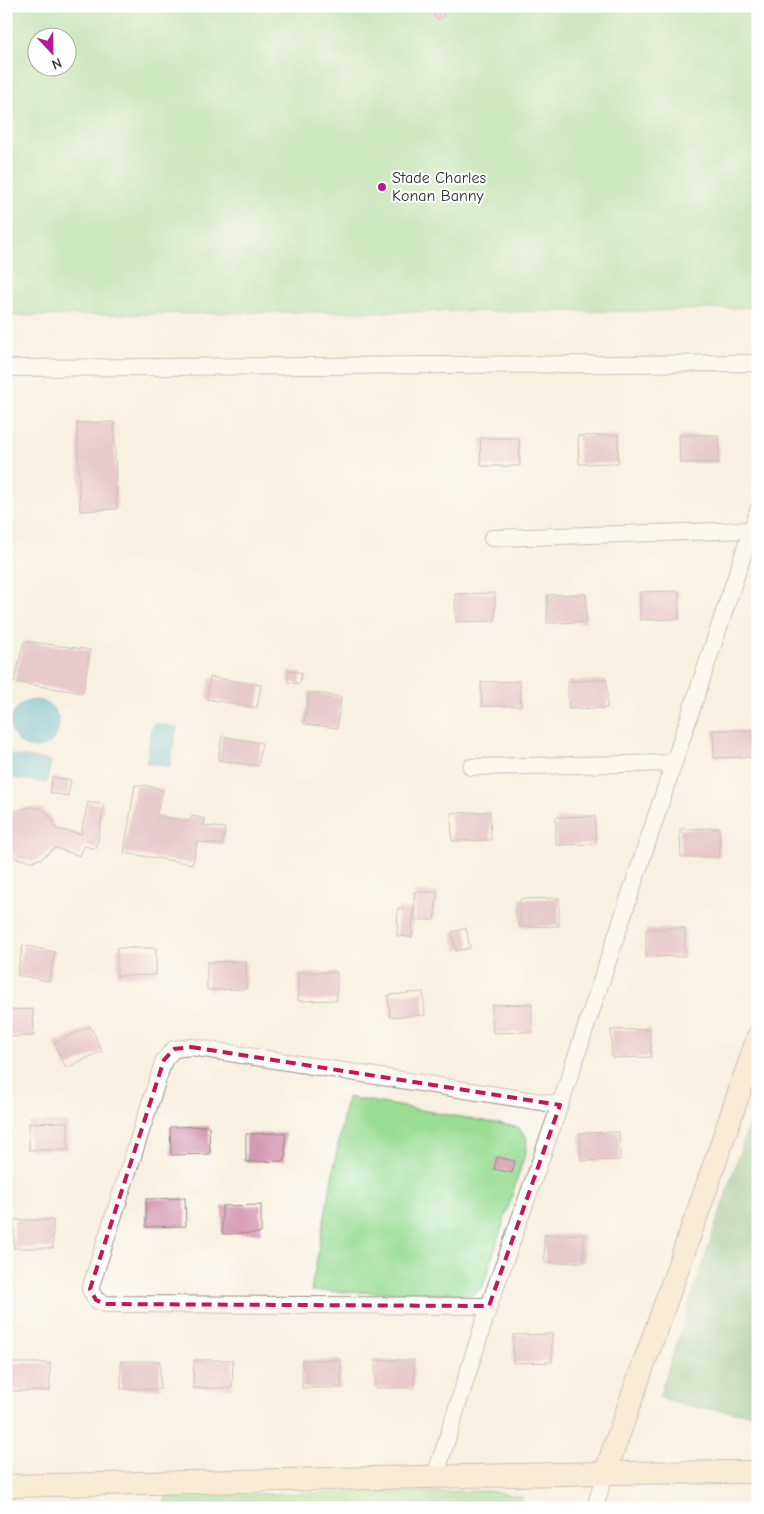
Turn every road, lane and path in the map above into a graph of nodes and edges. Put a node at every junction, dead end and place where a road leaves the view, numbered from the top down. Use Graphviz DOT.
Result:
graph roads {
  1 [pos="758,363"];
  2 [pos="6,368"];
  3 [pos="758,510"];
  4 [pos="751,530"];
  5 [pos="492,538"];
  6 [pos="674,763"];
  7 [pos="471,767"];
  8 [pos="758,1038"];
  9 [pos="560,1105"];
  10 [pos="489,1306"];
  11 [pos="758,1472"];
  12 [pos="605,1473"];
  13 [pos="436,1476"];
  14 [pos="6,1486"];
  15 [pos="595,1508"];
  1 -- 2 [label="street"];
  3 -- 4 [label="street"];
  4 -- 5 [label="street"];
  4 -- 6 [label="street"];
  6 -- 7 [label="street"];
  6 -- 9 [label="street"];
  8 -- 12 [label="street"];
  9 -- 10 [label="street"];
  9 -- 10 [label="street"];
  10 -- 13 [label="street"];
  11 -- 12 [label="street"];
  12 -- 13 [label="street"];
  12 -- 15 [label="street"];
  13 -- 14 [label="street"];
}
